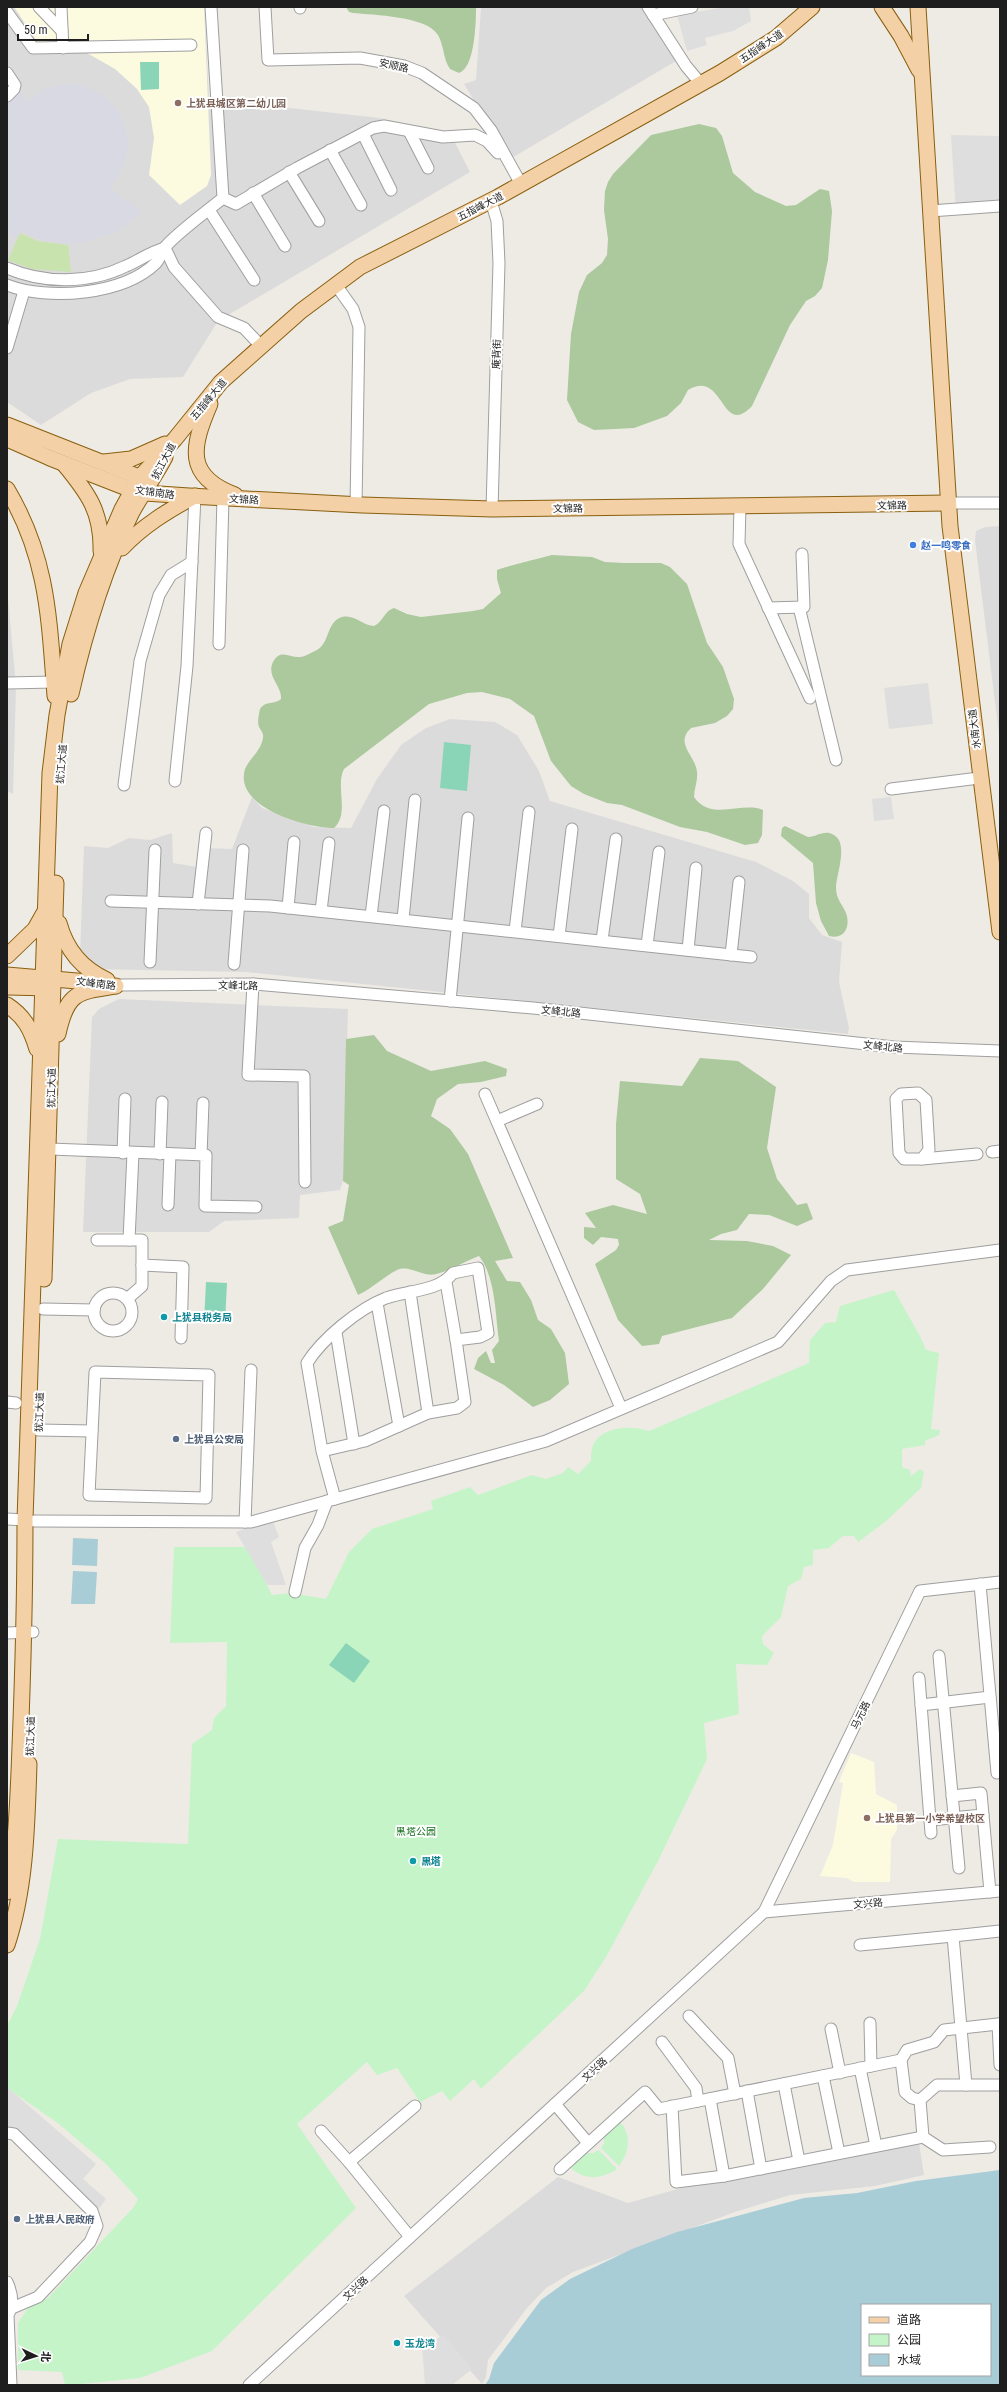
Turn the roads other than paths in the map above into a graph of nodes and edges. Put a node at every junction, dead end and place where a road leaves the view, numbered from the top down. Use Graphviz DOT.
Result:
graph roads {
  1 [pos="39,7"];
  2 [pos="61,7"];
  3 [pos="211,7"];
  4 [pos="265,7"];
  5 [pos="692,7"];
  6 [pos="812,7"];
  7 [pos="882,7"];
  8 [pos="918,7"];
  9 [pos="651,11"];
  10 [pos="7,12"];
  11 [pos="62,30"];
  12 [pos="191,45"];
  13 [pos="62,48"];
  14 [pos="7,73"];
  15 [pos="922,75"];
  16 [pos="701,84"];
  17 [pos="7,96"];
  18 [pos="410,133"];
  19 [pos="363,134"];
  20 [pos="330,150"];
  21 [pos="428,168"];
  22 [pos="513,170"];
  23 [pos="289,172"];
  24 [pos="521,184"];
  25 [pos="391,190"];
  26 [pos="253,194"];
  27 [pos="224,198"];
  28 [pos="490,201"];
  29 [pos="361,205"];
  30 [pos="1000,206"];
  31 [pos="209,210"];
  32 [pos="930,211"];
  33 [pos="319,221"];
  34 [pos="285,246"];
  35 [pos="165,248"];
  36 [pos="130,264"];
  37 [pos="7,268"];
  38 [pos="135,276"];
  39 [pos="32,277"];
  40 [pos="254,280"];
  41 [pos="7,285"];
  42 [pos="336,285"];
  43 [pos="27,291"];
  44 [pos="261,346"];
  45 [pos="7,348"];
  46 [pos="216,387"];
  47 [pos="7,425"];
  48 [pos="7,438"];
  49 [pos="175,439"];
  50 [pos="100,462"];
  51 [pos="63,463"];
  52 [pos="142,485"];
  53 [pos="7,489"];
  54 [pos="192,496"];
  55 [pos="223,498"];
  56 [pos="245,499"];
  57 [pos="948,503"];
  58 [pos="1000,503"];
  59 [pos="356,505"];
  60 [pos="740,507"];
  61 [pos="492,509"];
  62 [pos="115,554"];
  63 [pos="802,554"];
  64 [pos="100,560"];
  65 [pos="192,562"];
  66 [pos="799,607"];
  67 [pos="768,608"];
  68 [pos="219,644"];
  69 [pos="54,682"];
  70 [pos="7,683"];
  71 [pos="810,698"];
  72 [pos="57,715"];
  73 [pos="836,760"];
  74 [pos="979,778"];
  75 [pos="175,781"];
  76 [pos="124,785"];
  77 [pos="891,789"];
  78 [pos="415,800"];
  79 [pos="384,811"];
  80 [pos="529,812"];
  81 [pos="468,818"];
  82 [pos="572,829"];
  83 [pos="206,833"];
  84 [pos="616,839"];
  85 [pos="294,842"];
  86 [pos="329,843"];
  87 [pos="155,850"];
  88 [pos="243,850"];
  89 [pos="659,852"];
  90 [pos="696,868"];
  91 [pos="739,882"];
  92 [pos="111,901"];
  93 [pos="152,902"];
  94 [pos="198,904"];
  95 [pos="238,905"];
  96 [pos="288,908"];
  97 [pos="50,911"];
  98 [pos="321,911"];
  99 [pos="999,914"];
  100 [pos="371,916"];
  101 [pos="403,919"];
  102 [pos="456,924"];
  103 [pos="515,931"];
  104 [pos="1000,932"];
  105 [pos="559,936"];
  106 [pos="602,940"];
  107 [pos="647,945"];
  108 [pos="688,950"];
  109 [pos="731,955"];
  110 [pos="7,956"];
  111 [pos="751,957"];
  112 [pos="150,962"];
  113 [pos="234,964"];
  114 [pos="7,975"];
  115 [pos="48,983"];
  116 [pos="253,984"];
  117 [pos="118,985"];
  118 [pos="7,987"];
  119 [pos="450,1001"];
  120 [pos="7,1005"];
  121 [pos="1000,1052"];
  122 [pos="46,1063"];
  123 [pos="485,1094"];
  124 [pos="126,1099"];
  125 [pos="162,1102"];
  126 [pos="203,1103"];
  127 [pos="536,1104"];
  128 [pos="497,1121"];
  129 [pos="50,1149"];
  130 [pos="128,1153"];
  131 [pos="165,1154"];
  132 [pos="977,1154"];
  133 [pos="201,1155"];
  134 [pos="922,1159"];
  135 [pos="304,1182"];
  136 [pos="168,1205"];
  137 [pos="256,1207"];
  138 [pos="97,1240"];
  139 [pos="129,1240"];
  140 [pos="1000,1250"];
  141 [pos="142,1265"];
  142 [pos="446,1282"];
  143 [pos="410,1292"];
  144 [pos="127,1299"];
  145 [pos="377,1303"];
  146 [pos="43,1309"];
  147 [pos="94,1310"];
  148 [pos="336,1332"];
  149 [pos="181,1338"];
  150 [pos="456,1340"];
  151 [pos="252,1370"];
  152 [pos="621,1408"];
  153 [pos="428,1413"];
  154 [pos="399,1426"];
  155 [pos="38,1430"];
  156 [pos="92,1431"];
  157 [pos="354,1444"];
  158 [pos="322,1451"];
  159 [pos="331,1500"];
  160 [pos="7,1519"];
  161 [pos="30,1521"];
  162 [pos="245,1522"];
  163 [pos="1000,1582"];
  164 [pos="980,1584"];
  165 [pos="295,1592"];
  166 [pos="29,1632"];
  167 [pos="7,1633"];
  168 [pos="939,1656"];
  169 [pos="919,1678"];
  170 [pos="990,1697"];
  171 [pos="943,1702"];
  172 [pos="922,1705"];
  173 [pos="997,1773"];
  174 [pos="952,1796"];
  175 [pos="983,1815"];
  176 [pos="954,1818"];
  177 [pos="930,1820"];
  178 [pos="931,1833"];
  179 [pos="960,1868"];
  180 [pos="995,1891"];
  181 [pos="7,1892"];
  182 [pos="764,1912"];
  183 [pos="1000,1931"];
  184 [pos="953,1936"];
  185 [pos="7,1945"];
  186 [pos="860,1945"];
  187 [pos="689,2016"];
  188 [pos="870,2023"];
  189 [pos="999,2024"];
  190 [pos="961,2028"];
  191 [pos="831,2029"];
  192 [pos="662,2042"];
  193 [pos="901,2060"];
  194 [pos="1000,2065"];
  195 [pos="866,2067"];
  196 [pos="840,2073"];
  197 [pos="823,2076"];
  198 [pos="784,2084"];
  199 [pos="1000,2084"];
  200 [pos="966,2085"];
  201 [pos="747,2091"];
  202 [pos="735,2094"];
  203 [pos="710,2099"];
  204 [pos="920,2100"];
  205 [pos="698,2101"];
  206 [pos="555,2104"];
  207 [pos="415,2106"];
  208 [pos="672,2106"];
  209 [pos="321,2131"];
  210 [pos="7,2133"];
  211 [pos="923,2137"];
  212 [pos="588,2143"];
  213 [pos="876,2146"];
  214 [pos="990,2147"];
  215 [pos="839,2153"];
  216 [pos="799,2161"];
  217 [pos="349,2162"];
  218 [pos="761,2168"];
  219 [pos="560,2169"];
  220 [pos="724,2176"];
  221 [pos="410,2237"];
  222 [pos="7,2282"];
  223 [pos="12,2308"];
  224 [pos="11,2385"];
  225 [pos="249,2385"];
  1 -- 11 [label="street"];
  2 -- 11 [label="street"];
  3 -- 27 [label="street"];
  4 -- 22 [label="street, 安顺路"];
  5 -- 9 [label="street"];
  6 -- 16 [label="main road, 五指峰大道"];
  7 -- 15 [label="main road"];
  8 -- 15 [label="main road, 水南大道"];
  9 -- 16 [label="street"];
  10 -- 13 [label="street"];
  11 -- 13 [label="street"];
  12 -- 13 [label="street"];
  14 -- 17 [label="street"];
  15 -- 32 [label="main road, 水南大道"];
  16 -- 24 [label="main road, 五指峰大道"];
  18 -- 19 [label="street"];
  18 -- 21 [label="street"];
  18 -- 22 [label="street"];
  19 -- 20 [label="street"];
  19 -- 25 [label="street"];
  20 -- 23 [label="street"];
  20 -- 29 [label="street"];
  22 -- 24 [label="street, 安顺路"];
  23 -- 26 [label="street"];
  23 -- 33 [label="street"];
  24 -- 28 [label="main road, 五指峰大道"];
  26 -- 27 [label="street"];
  26 -- 34 [label="street"];
  27 -- 31 [label="street"];
  28 -- 42 [label="main road, 五指峰大道"];
  28 -- 61 [label="street, 庵背街"];
  30 -- 32 [label="street"];
  31 -- 35 [label="street"];
  31 -- 40 [label="street"];
  32 -- 57 [label="main road, 水南大道"];
  35 -- 36 [label="street"];
  35 -- 38 [label="street"];
  35 -- 44 [label="street"];
  36 -- 38 [label="street"];
  36 -- 39 [label="street"];
  37 -- 39 [label="street"];
  38 -- 43 [label="street"];
  39 -- 43 [label="street"];
  41 -- 43 [label="street"];
  42 -- 44 [label="main road, 五指峰大道"];
  42 -- 59 [label="street"];
  43 -- 45 [label="street"];
  44 -- 46 [label="main road, 五指峰大道"];
  46 -- 49 [label="main road, 五指峰大道"];
  46 -- 56 [label="main road"];
  47 -- 50 [label="main road, 文锦南路"];
  48 -- 51 [label="main road, 文锦南路"];
  49 -- 50 [label="main road"];
  49 -- 52 [label="main road, 犹江大道"];
  50 -- 52 [label="main road, 文锦南路"];
  51 -- 52 [label="main road, 文锦南路"];
  51 -- 64 [label="main road"];
  52 -- 54 [label="main road, 文锦南路"];
  52 -- 62 [label="main road, 犹江大道"];
  52 -- 64 [label="main road, 犹江大道"];
  53 -- 69 [label="main road"];
  54 -- 55 [label="main road, 文锦路"];
  54 -- 62 [label="main road"];
  54 -- 65 [label="street"];
  55 -- 56 [label="main road, 文锦路"];
  55 -- 68 [label="street"];
  56 -- 59 [label="main road, 文锦路"];
  57 -- 58 [label="street"];
  57 -- 60 [label="main road, 文锦路"];
  57 -- 74 [label="main road, 水南大道"];
  59 -- 61 [label="main road, 文锦路"];
  60 -- 61 [label="main road, 文锦路"];
  60 -- 67 [label="street"];
  62 -- 97 [label="main road, 犹江大道"];
  63 -- 66 [label="street"];
  64 -- 72 [label="main road, 犹江大道"];
  65 -- 75 [label="street"];
  65 -- 76 [label="street"];
  66 -- 67 [label="street"];
  66 -- 73 [label="street"];
  67 -- 71 [label="street"];
  69 -- 70 [label="street"];
  69 -- 72 [label="main road"];
  72 -- 97 [label="main road, 犹江大道"];
  74 -- 77 [label="street"];
  74 -- 99 [label="main road, 水南大道"];
  78 -- 101 [label="street"];
  79 -- 100 [label="street"];
  80 -- 103 [label="street"];
  81 -- 102 [label="street"];
  82 -- 105 [label="street"];
  83 -- 94 [label="street"];
  84 -- 106 [label="street"];
  85 -- 96 [label="street"];
  86 -- 98 [label="street"];
  87 -- 93 [label="street"];
  88 -- 95 [label="street"];
  89 -- 107 [label="street"];
  90 -- 108 [label="street"];
  91 -- 109 [label="street"];
  92 -- 93 [label="street"];
  93 -- 94 [label="street"];
  93 -- 112 [label="street"];
  94 -- 95 [label="street"];
  95 -- 96 [label="street"];
  95 -- 113 [label="street"];
  96 -- 98 [label="street"];
  97 -- 110 [label="main road"];
  97 -- 115 [label="main road, 犹江大道"];
  97 -- 117 [label="main road"];
  98 -- 100 [label="street"];
  99 -- 104 [label="main road, 水南大道"];
  100 -- 101 [label="street"];
  101 -- 102 [label="street"];
  102 -- 103 [label="street"];
  102 -- 119 [label="street"];
  103 -- 105 [label="street"];
  105 -- 106 [label="street"];
  106 -- 107 [label="street"];
  107 -- 108 [label="street"];
  108 -- 109 [label="street"];
  109 -- 111 [label="street"];
  114 -- 115 [label="main road, 文峰南路"];
  115 -- 117 [label="main road, 文峰南路"];
  115 -- 118 [label="main road, 文峰南路"];
  115 -- 122 [label="main road, 犹江大道"];
  116 -- 117 [label="street, 文峰北路"];
  116 -- 119 [label="street, 文峰北路"];
  116 -- 135 [label="street"];
  117 -- 122 [label="main road"];
  119 -- 121 [label="street, 文峰北路"];
  120 -- 122 [label="main road"];
  122 -- 129 [label="main road, 犹江大道"];
  122 -- 161 [label="main road, 犹江大道"];
  123 -- 128 [label="street"];
  124 -- 130 [label="street"];
  125 -- 131 [label="street"];
  126 -- 133 [label="street"];
  127 -- 128 [label="street"];
  128 -- 152 [label="street"];
  129 -- 130 [label="street"];
  129 -- 146 [label="main road, 犹江大道"];
  130 -- 131 [label="street"];
  130 -- 139 [label="street"];
  131 -- 133 [label="street"];
  131 -- 136 [label="street"];
  132 -- 134 [label="street"];
  133 -- 137 [label="street"];
  134 -- 134 [label="street"];
  138 -- 139 [label="street"];
  139 -- 141 [label="street"];
  140 -- 152 [label="street"];
  141 -- 144 [label="street"];
  141 -- 149 [label="street"];
  142 -- 143 [label="street"];
  142 -- 150 [label="street"];
  142 -- 150 [label="street"];
  143 -- 145 [label="street"];
  143 -- 153 [label="street"];
  144 -- 147 [label="street"];
  144 -- 147 [label="street"];
  145 -- 148 [label="street"];
  145 -- 154 [label="street"];
  146 -- 147 [label="street"];
  146 -- 155 [label="main road, 犹江大道"];
  148 -- 157 [label="street"];
  148 -- 158 [label="street"];
  150 -- 153 [label="street"];
  151 -- 162 [label="street"];
  152 -- 159 [label="street"];
  153 -- 154 [label="street"];
  154 -- 157 [label="street"];
  155 -- 156 [label="street"];
  155 -- 161 [label="main road, 犹江大道"];
  156 -- 156 [label="street"];
  157 -- 158 [label="street"];
  158 -- 159 [label="street"];
  159 -- 162 [label="street"];
  159 -- 165 [label="street"];
  160 -- 161 [label="street"];
  161 -- 162 [label="street"];
  161 -- 166 [label="main road, 犹江大道"];
  163 -- 164 [label="street, 马元路"];
  164 -- 170 [label="street"];
  164 -- 182 [label="street, 马元路"];
  166 -- 167 [label="street"];
  166 -- 181 [label="main road, 犹江大道"];
  166 -- 185 [label="main road, 犹江大道"];
  168 -- 171 [label="street"];
  169 -- 172 [label="street"];
  170 -- 171 [label="street"];
  170 -- 173 [label="street"];
  171 -- 172 [label="street"];
  171 -- 174 [label="street"];
  172 -- 177 [label="street"];
  174 -- 175 [label="street"];
  174 -- 176 [label="street"];
  175 -- 176 [label="street"];
  175 -- 180 [label="street"];
  176 -- 177 [label="street"];
  176 -- 179 [label="street"];
  177 -- 178 [label="street"];
  180 -- 182 [label="street, 文兴路"];
  182 -- 206 [label="street, 文兴路"];
  183 -- 184 [label="street"];
  184 -- 186 [label="street"];
  184 -- 190 [label="street"];
  187 -- 202 [label="street"];
  188 -- 195 [label="street"];
  189 -- 190 [label="street"];
  189 -- 194 [label="street"];
  190 -- 193 [label="street"];
  190 -- 200 [label="street"];
  191 -- 196 [label="street"];
  192 -- 205 [label="street"];
  193 -- 195 [label="street"];
  193 -- 204 [label="street"];
  195 -- 196 [label="street"];
  195 -- 213 [label="street"];
  196 -- 197 [label="street"];
  197 -- 198 [label="street"];
  197 -- 215 [label="street"];
  198 -- 201 [label="street"];
  198 -- 216 [label="street"];
  199 -- 200 [label="street"];
  200 -- 204 [label="street"];
  201 -- 202 [label="street"];
  201 -- 218 [label="street"];
  202 -- 203 [label="street"];
  203 -- 205 [label="street"];
  203 -- 220 [label="street"];
  204 -- 211 [label="street"];
  205 -- 208 [label="street"];
  206 -- 212 [label="street"];
  206 -- 221 [label="street, 文兴路"];
  207 -- 217 [label="street"];
  208 -- 212 [label="street"];
  208 -- 220 [label="street"];
  209 -- 217 [label="street"];
  210 -- 223 [label="street"];
  211 -- 213 [label="street"];
  211 -- 214 [label="street"];
  212 -- 219 [label="street"];
  213 -- 215 [label="street"];
  215 -- 216 [label="street"];
  216 -- 218 [label="street"];
  217 -- 221 [label="street"];
  218 -- 220 [label="street"];
  221 -- 225 [label="street, 文兴路"];
  222 -- 223 [label="street"];
  223 -- 224 [label="street"];
}
